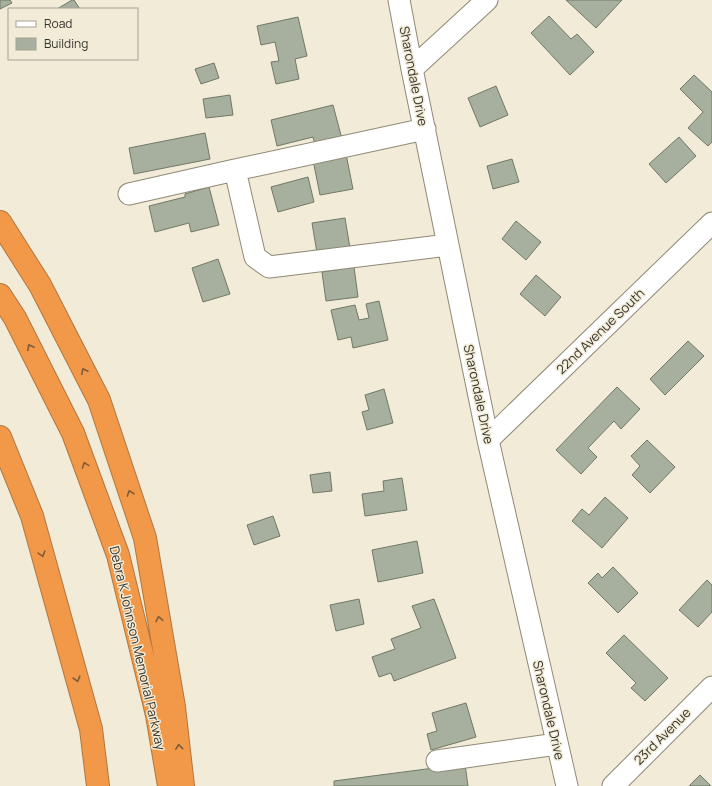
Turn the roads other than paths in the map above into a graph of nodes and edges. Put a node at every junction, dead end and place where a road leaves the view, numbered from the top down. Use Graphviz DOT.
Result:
graph roads {
  1 [pos="400,0"];
  2 [pos="487,0"];
  3 [pos="412,69"];
  4 [pos="424,129"];
  5 [pos="235,170"];
  6 [pos="129,194"];
  7 [pos="0,222"];
  8 [pos="712,223"];
  9 [pos="448,245"];
  10 [pos="0,295"];
  11 [pos="0,437"];
  12 [pos="488,440"];
  13 [pos="0,460"];
  14 [pos="32,516"];
  15 [pos="712,687"];
  16 [pos="557,744"];
  17 [pos="437,761"];
  18 [pos="98,786"];
  19 [pos="169,786"];
  20 [pos="183,786"];
  21 [pos="567,786"];
  22 [pos="613,786"];
  1 -- 3 [label="street, Sharondale Drive"];
  2 -- 3 [label="street"];
  3 -- 4 [label="street, Sharondale Drive"];
  4 -- 5 [label="street"];
  4 -- 9 [label="street, Sharondale Drive"];
  5 -- 6 [label="street"];
  5 -- 9 [label="street"];
  20 -- 7 [label="highway, one-way"];
  8 -- 12 [label="street, 22nd Avenue South"];
  9 -- 12 [label="street, Sharondale Drive"];
  19 -- 10 [label="highway, Debra K Johnson Memorial Parkway, one-way"];
  11 -- 14 [label="highway"];
  12 -- 16 [label="street, Sharondale Drive"];
  13 -- 14 [label="highway"];
  14 -- 18 [label="highway, one-way"];
  15 -- 22 [label="street, 23rd Avenue"];
  16 -- 17 [label="street"];
  16 -- 21 [label="street, Sharondale Drive"];
}
